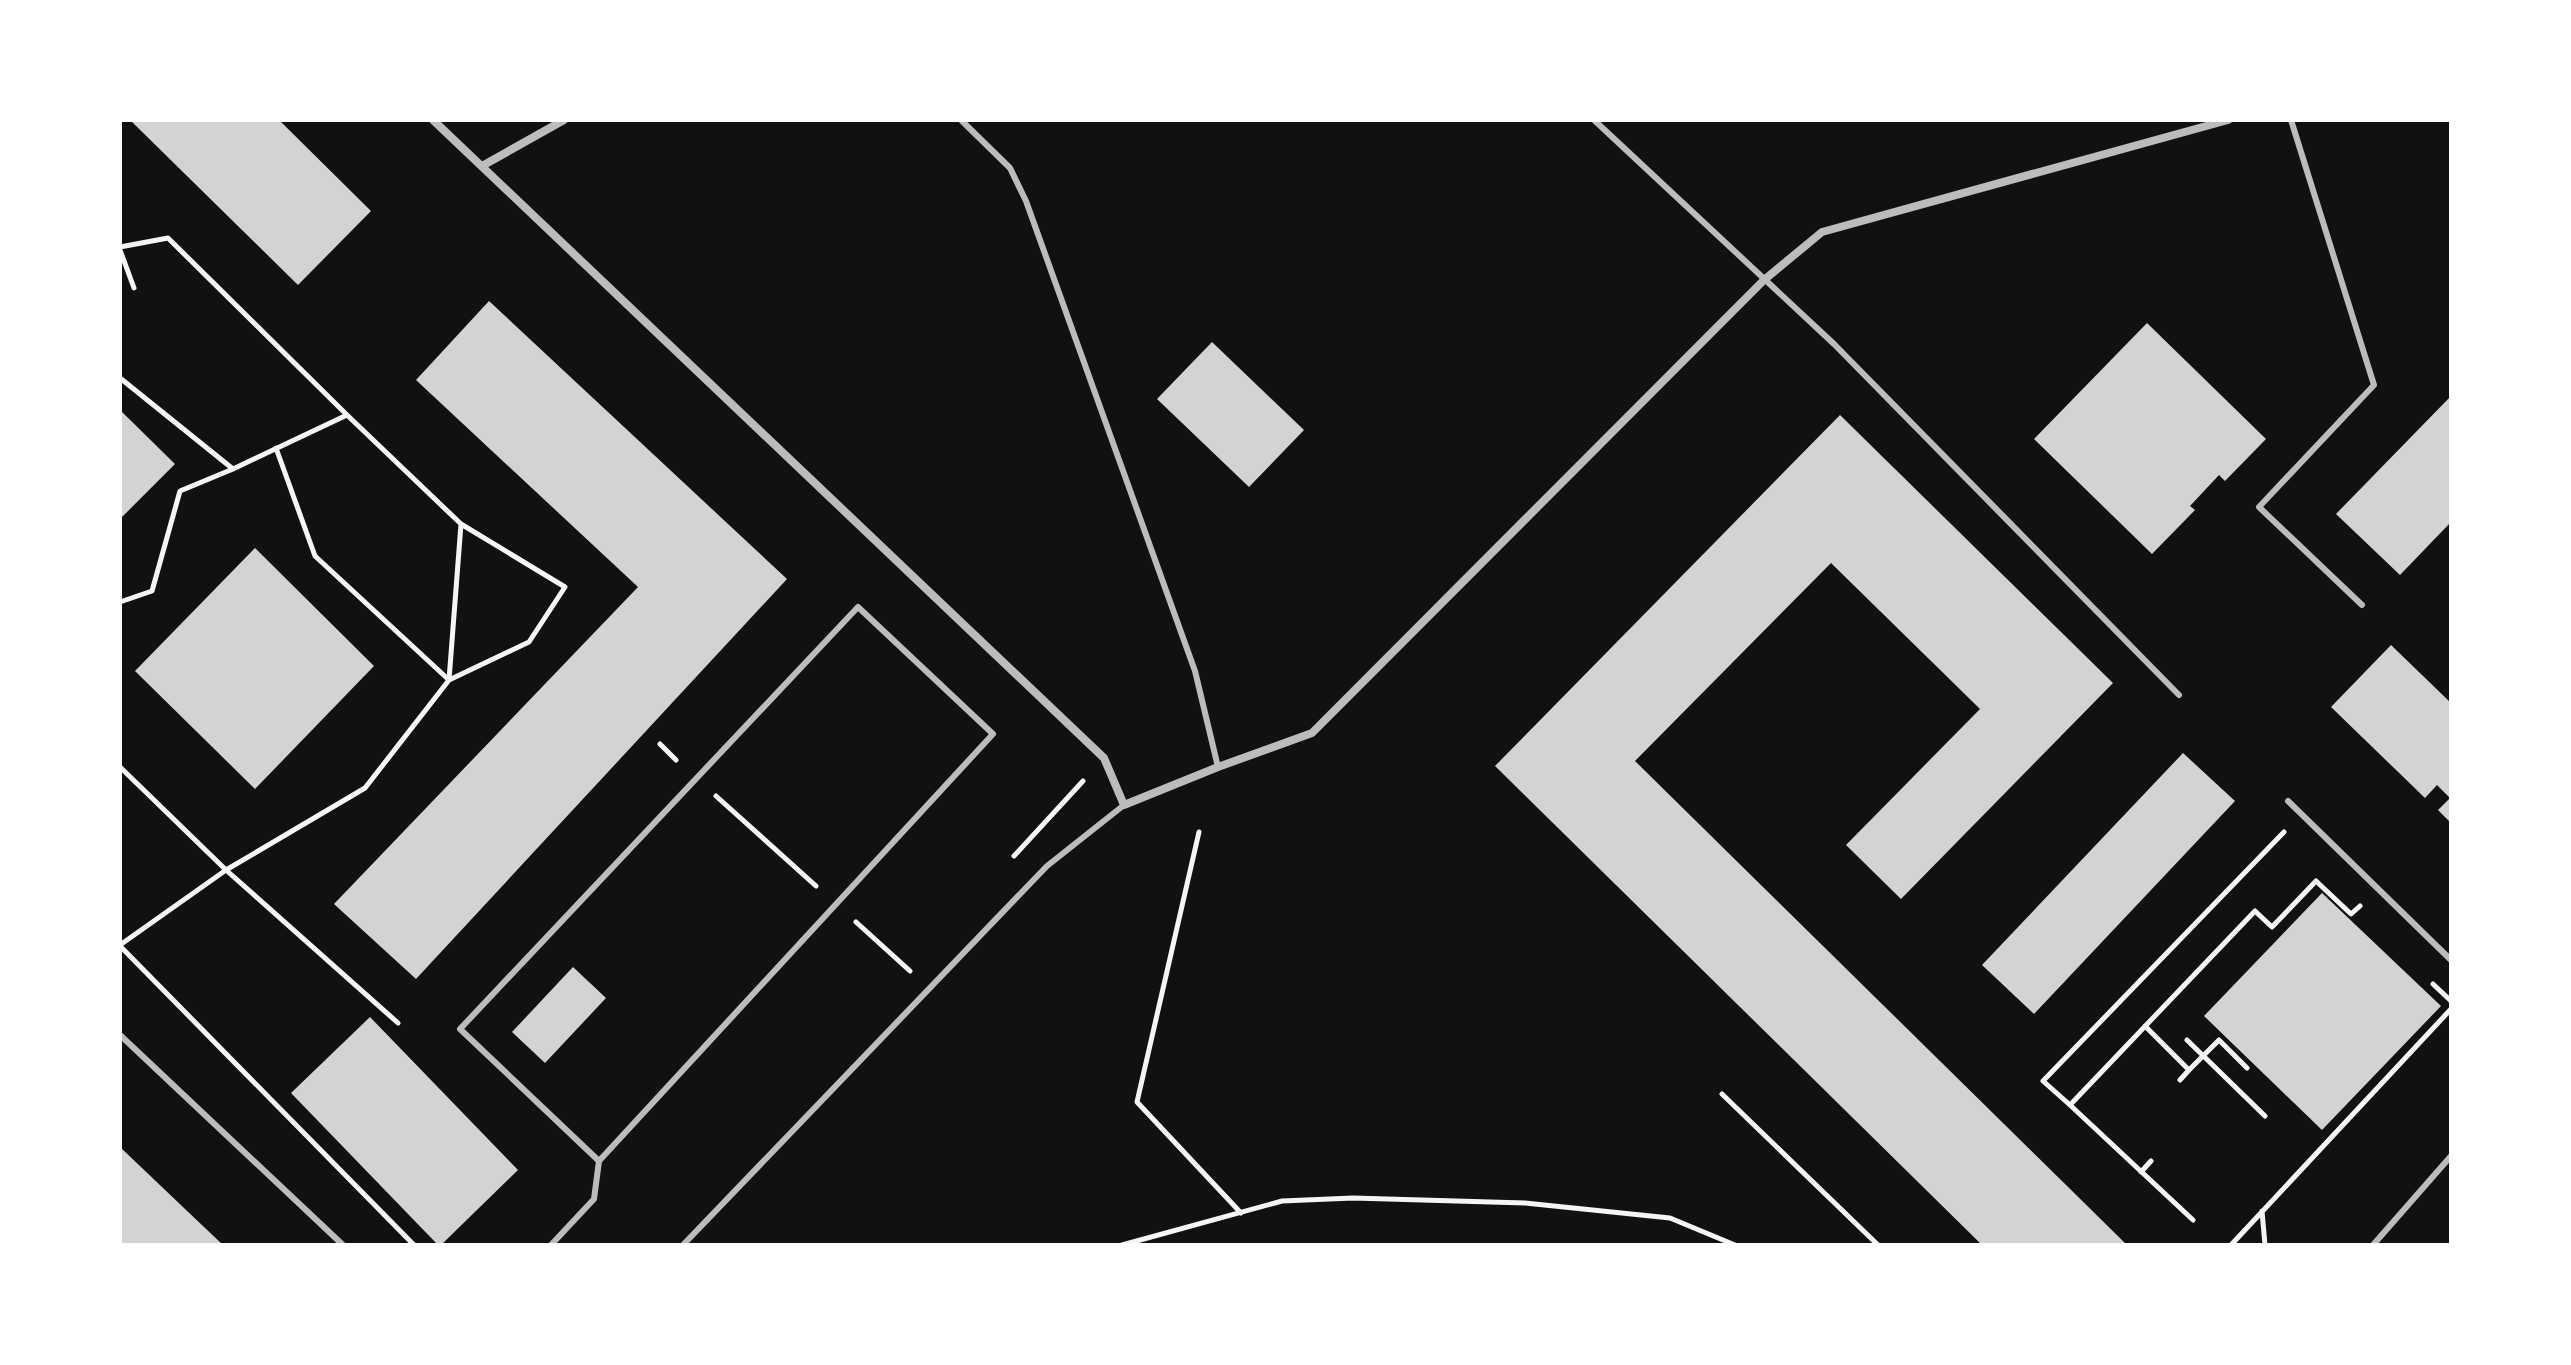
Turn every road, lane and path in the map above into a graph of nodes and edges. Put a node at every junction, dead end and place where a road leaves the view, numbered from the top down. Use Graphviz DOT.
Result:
graph roads {
  1 [pos="433,120"];
  2 [pos="564,120"];
  3 [pos="961,120"];
  4 [pos="1594,120"];
  5 [pos="2228,120"];
  6 [pos="2291,120"];
  7 [pos="482,166"];
  8 [pos="120,248"];
  9 [pos="1764,280"];
  10 [pos="134,288"];
  11 [pos="120,378"];
  12 [pos="347,415"];
  13 [pos="276,448"];
  14 [pos="233,469"];
  15 [pos="461,524"];
  16 [pos="120,602"];
  17 [pos="2362,605"];
  18 [pos="449,680"];
  19 [pos="2179,695"];
  20 [pos="660,744"];
  21 [pos="120,767"];
  22 [pos="1218,767"];
  23 [pos="697,778"];
  24 [pos="2288,801"];
  25 [pos="1124,805"];
  26 [pos="1199,832"];
  27 [pos="2297,840"];
  28 [pos="226,870"];
  29 [pos="836,904"];
  30 [pos="2373,914"];
  31 [pos="120,946"];
  32 [pos="2451,960"];
  33 [pos="910,971"];
  34 [pos="2451,1009"];
  35 [pos="398,1023"];
  36 [pos="2145,1026"];
  37 [pos="120,1035"];
  38 [pos="2187,1040"];
  39 [pos="2203,1056"];
  40 [pos="2247,1068"];
  41 [pos="2189,1070"];
  42 [pos="2180,1080"];
  43 [pos="1722,1094"];
  44 [pos="2070,1105"];
  45 [pos="2265,1116"];
  46 [pos="2451,1156"];
  47 [pos="599,1161"];
  48 [pos="2151,1161"];
  49 [pos="2141,1172"];
  50 [pos="2262,1210"];
  51 [pos="1241,1213"];
  52 [pos="2193,1220"];
  53 [pos="343,1245"];
  54 [pos="414,1245"];
  55 [pos="551,1245"];
  56 [pos="683,1245"];
  57 [pos="1122,1245"];
  58 [pos="1735,1245"];
  59 [pos="1878,1245"];
  60 [pos="2231,1245"];
  61 [pos="2265,1245"];
  62 [pos="2373,1245"];
  1 -- 7 [label="street"];
  2 -- 7 [label="street"];
  3 -- 22 [label="lane"];
  4 -- 9 [label="lane"];
  5 -- 9 [label="street"];
  6 -- 17 [label="lane"];
  7 -- 25 [label="street"];
  8 -- 10 [label="path"];
  8 -- 12 [label="path"];
  9 -- 19 [label="lane"];
  9 -- 22 [label="street"];
  11 -- 14 [label="path"];
  12 -- 13 [label="path"];
  12 -- 15 [label="path"];
  13 -- 14 [label="path"];
  13 -- 18 [label="path"];
  14 -- 16 [label="path"];
  15 -- 18 [label="path"];
  15 -- 18 [label="path"];
  18 -- 28 [label="path"];
  20 -- 23 [label="path"];
  21 -- 28 [label="path"];
  22 -- 25 [label="street"];
  23 -- 29 [label="path"];
  23 -- 29 [label="lane"];
  23 -- 47 [label="lane"];
  24 -- 32 [label="lane"];
  25 -- 56 [label="lane"];
  26 -- 51 [label="path"];
  27 -- 44 [label="path"];
  28 -- 31 [label="path"];
  28 -- 35 [label="path"];
  29 -- 33 [label="path"];
  29 -- 47 [label="lane"];
  30 -- 36 [label="path"];
  31 -- 54 [label="path"];
  34 -- 50 [label="path"];
  36 -- 41 [label="path"];
  36 -- 44 [label="path"];
  37 -- 53 [label="lane"];
  38 -- 39 [label="path"];
  39 -- 40 [label="path"];
  39 -- 41 [label="path"];
  39 -- 45 [label="path"];
  41 -- 42 [label="path"];
  43 -- 59 [label="path"];
  44 -- 49 [label="path"];
  46 -- 62 [label="lane"];
  47 -- 55 [label="lane"];
  48 -- 49 [label="path"];
  49 -- 52 [label="path"];
  50 -- 60 [label="path"];
  50 -- 61 [label="path"];
  51 -- 57 [label="path"];
  51 -- 58 [label="path"];
}
